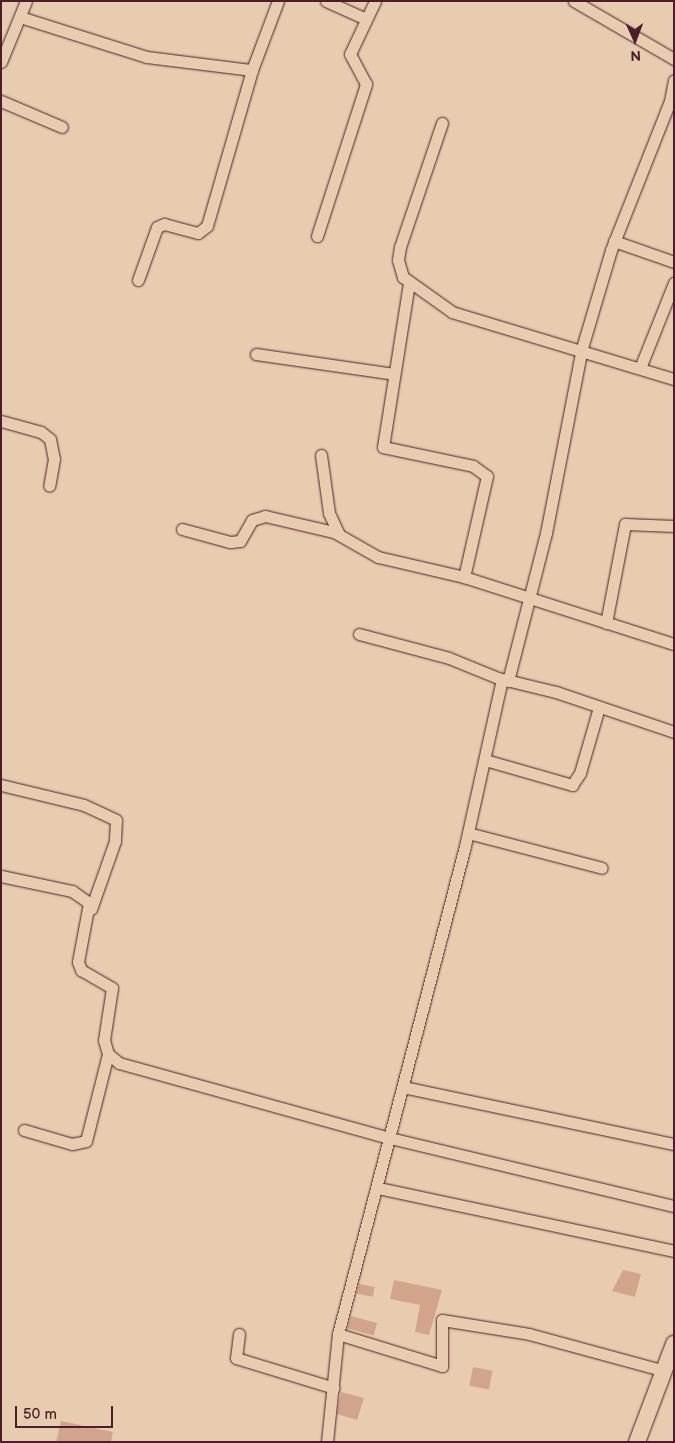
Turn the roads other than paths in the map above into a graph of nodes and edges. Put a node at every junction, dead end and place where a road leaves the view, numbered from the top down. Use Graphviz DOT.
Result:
graph roads {
  1 [pos="26,1"];
  2 [pos="278,1"];
  3 [pos="326,1"];
  4 [pos="375,1"];
  5 [pos="574,1"];
  6 [pos="20,17"];
  7 [pos="366,19"];
  8 [pos="674,59"];
  9 [pos="1,62"];
  10 [pos="252,70"];
  11 [pos="673,82"];
  12 [pos="1,101"];
  13 [pos="442,123"];
  14 [pos="62,127"];
  15 [pos="317,236"];
  16 [pos="614,241"];
  17 [pos="674,262"];
  18 [pos="138,280"];
  19 [pos="409,283"];
  20 [pos="674,283"];
  21 [pos="671,297"];
  22 [pos="582,348"];
  23 [pos="256,354"];
  24 [pos="640,368"];
  25 [pos="394,374"];
  26 [pos="674,379"];
  27 [pos="1,421"];
  28 [pos="321,455"];
  29 [pos="49,486"];
  30 [pos="674,526"];
  31 [pos="182,529"];
  32 [pos="339,534"];
  33 [pos="464,577"];
  34 [pos="531,599"];
  35 [pos="606,623"];
  36 [pos="359,634"];
  37 [pos="674,644"];
  38 [pos="505,680"];
  39 [pos="599,707"];
  40 [pos="674,732"];
  41 [pos="484,760"];
  42 [pos="1,785"];
  43 [pos="468,833"];
  44 [pos="602,868"];
  45 [pos="1,876"];
  46 [pos="91,909"];
  47 [pos="108,1054"];
  48 [pos="403,1087"];
  49 [pos="24,1130"];
  50 [pos="390,1138"];
  51 [pos="674,1144"];
  52 [pos="378,1188"];
  53 [pos="674,1206"];
  54 [pos="674,1251"];
  55 [pos="239,1334"];
  56 [pos="338,1334"];
  57 [pos="674,1344"];
  58 [pos="665,1371"];
  59 [pos="334,1388"];
  60 [pos="326,1442"];
  61 [pos="637,1442"];
  1 -- 6 [label="street"];
  2 -- 10 [label="street"];
  3 -- 7 [label="street"];
  4 -- 7 [label="street"];
  5 -- 8 [label="street"];
  6 -- 9 [label="street"];
  6 -- 10 [label="street"];
  7 -- 15 [label="street"];
  10 -- 18 [label="street"];
  11 -- 16 [label="street"];
  12 -- 14 [label="street"];
  13 -- 19 [label="street"];
  16 -- 17 [label="street"];
  16 -- 22 [label="street"];
  19 -- 22 [label="street"];
  19 -- 25 [label="street"];
  20 -- 21 [label="street"];
  21 -- 24 [label="street"];
  22 -- 24 [label="street"];
  22 -- 34 [label="street"];
  23 -- 25 [label="street"];
  24 -- 26 [label="street"];
  25 -- 33 [label="street"];
  27 -- 29 [label="street"];
  28 -- 32 [label="street"];
  30 -- 35 [label="street"];
  31 -- 32 [label="street"];
  32 -- 33 [label="street"];
  33 -- 34 [label="street"];
  34 -- 35 [label="street"];
  34 -- 38 [label="street"];
  35 -- 37 [label="street"];
  36 -- 38 [label="street"];
  38 -- 39 [label="street"];
  38 -- 41 [label="street"];
  39 -- 40 [label="street"];
  39 -- 41 [label="street"];
  41 -- 43 [label="street"];
  42 -- 46 [label="street"];
  43 -- 44 [label="street"];
  43 -- 48 [label="street"];
  45 -- 46 [label="street"];
  46 -- 47 [label="street"];
  47 -- 49 [label="street"];
  47 -- 50 [label="street"];
  48 -- 50 [label="street"];
  48 -- 51 [label="street"];
  50 -- 52 [label="street"];
  50 -- 53 [label="street"];
  52 -- 54 [label="street"];
  52 -- 56 [label="street"];
  55 -- 59 [label="street"];
  56 -- 58 [label="street"];
  56 -- 59 [label="street"];
  57 -- 58 [label="street"];
  58 -- 61 [label="street"];
  59 -- 60 [label="street"];
}
